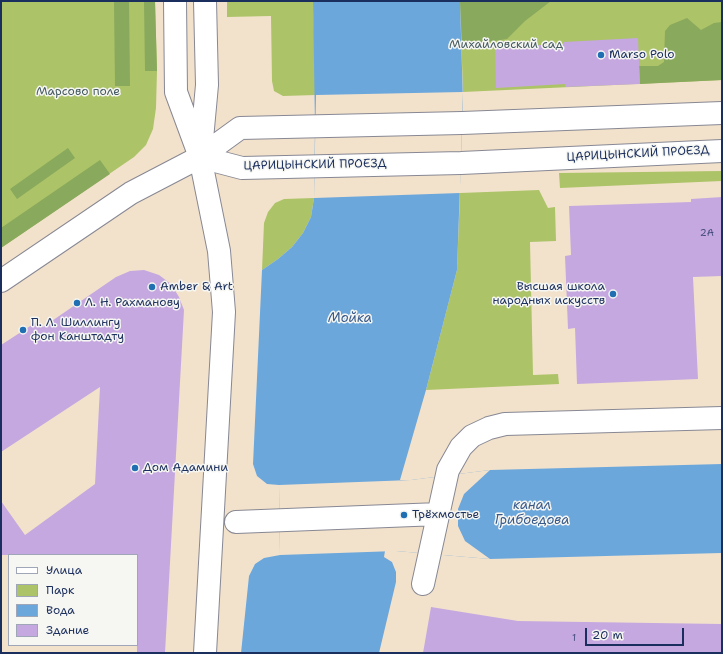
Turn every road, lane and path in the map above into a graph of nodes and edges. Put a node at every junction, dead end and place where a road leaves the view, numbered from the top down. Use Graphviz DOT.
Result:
graph roads {
  1 [pos="175,1"];
  2 [pos="205,1"];
  3 [pos="722,113"];
  4 [pos="722,151"];
  5 [pos="200,157"];
  6 [pos="1,281"];
  7 [pos="722,418"];
  8 [pos="438,514"];
  9 [pos="236,522"];
  10 [pos="423,584"];
  11 [pos="205,653"];
  1 -- 5 [label="main road"];
  2 -- 5 [label="main road"];
  3 -- 5 [label="main road"];
  4 -- 5 [label="main road, ЦАРИЦЫНСКИЙ ПРОЕЗД"];
  5 -- 6 [label="main road"];
  5 -- 11 [label="main road"];
  7 -- 8 [label="main road"];
  8 -- 9 [label="main road"];
  8 -- 10 [label="main road"];
}
